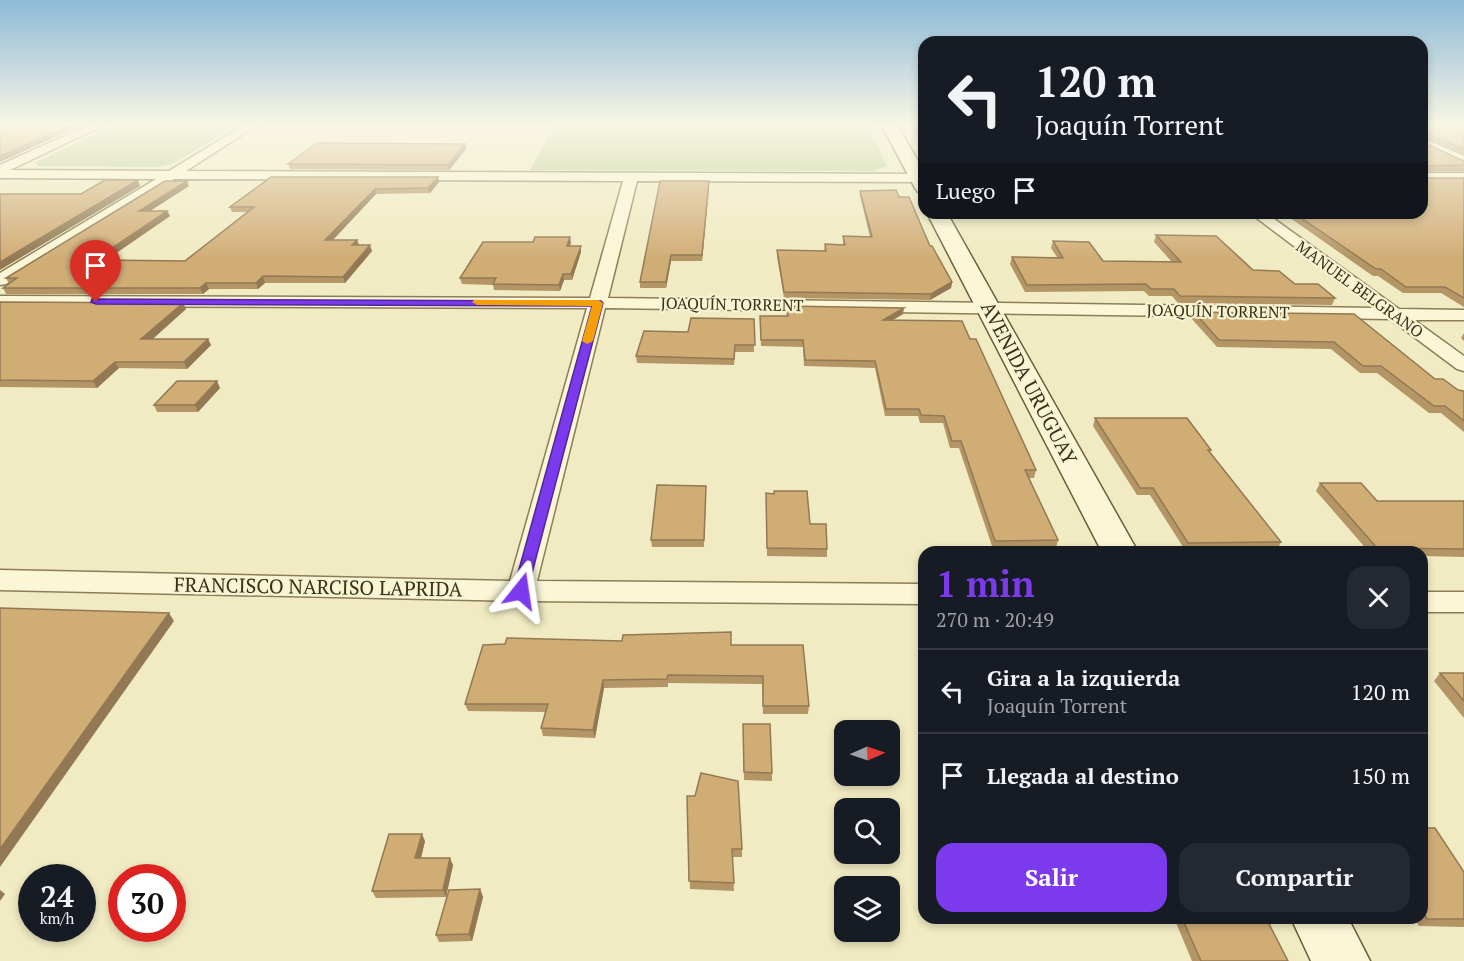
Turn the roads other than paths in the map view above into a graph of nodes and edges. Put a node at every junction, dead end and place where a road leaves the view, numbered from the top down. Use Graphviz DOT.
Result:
graph roads {
  1 [pos="181,169"];
  2 [pos="0,172"];
  3 [pos="169,176"];
  4 [pos="632,177"];
  5 [pos="1428,177"];
  6 [pos="1464,177"];
  7 [pos="918,182"];
  8 [pos="940,219"];
  9 [pos="1265,219"];
  10 [pos="0,280"];
  11 [pos="0,301"];
  12 [pos="598,303"];
  13 [pos="988,308"];
  14 [pos="1394,314"];
  15 [pos="1464,315"];
  16 [pos="1464,365"];
  17 [pos="1117,546"];
  18 [pos="0,580"];
  19 [pos="521,591"];
  20 [pos="918,594"];
  21 [pos="1428,602"];
  22 [pos="1464,602"];
  23 [pos="1321,924"];
  24 [pos="1341,961"];
  1 -- 3 [label="street"];
  2 -- 3 [label="street"];
  3 -- 4 [label="street"];
  3 -- 10 [label="street"];
  4 -- 7 [label="street"];
  4 -- 12 [label="street"];
  5 -- 6 [label="street"];
  8 -- 13 [label="main road, AVENIDA URUGUAY"];
  9 -- 14 [label="street, MANUEL BELGRANO"];
  11 -- 12 [label="street, JOAQUÍN TORRENT"];
  12 -- 13 [label="street, JOAQUÍN TORRENT"];
  12 -- 19 [label="street"];
  13 -- 14 [label="street, JOAQUÍN TORRENT"];
  13 -- 17 [label="main road, AVENIDA URUGUAY"];
  14 -- 15 [label="street, JOAQUÍN TORRENT"];
  14 -- 16 [label="street, MANUEL BELGRANO"];
  18 -- 19 [label="street, FRANCISCO NARCISO LAPRIDA"];
  19 -- 20 [label="street, FRANCISCO NARCISO LAPRIDA"];
  21 -- 22 [label="street"];
  23 -- 24 [label="main road"];
}
